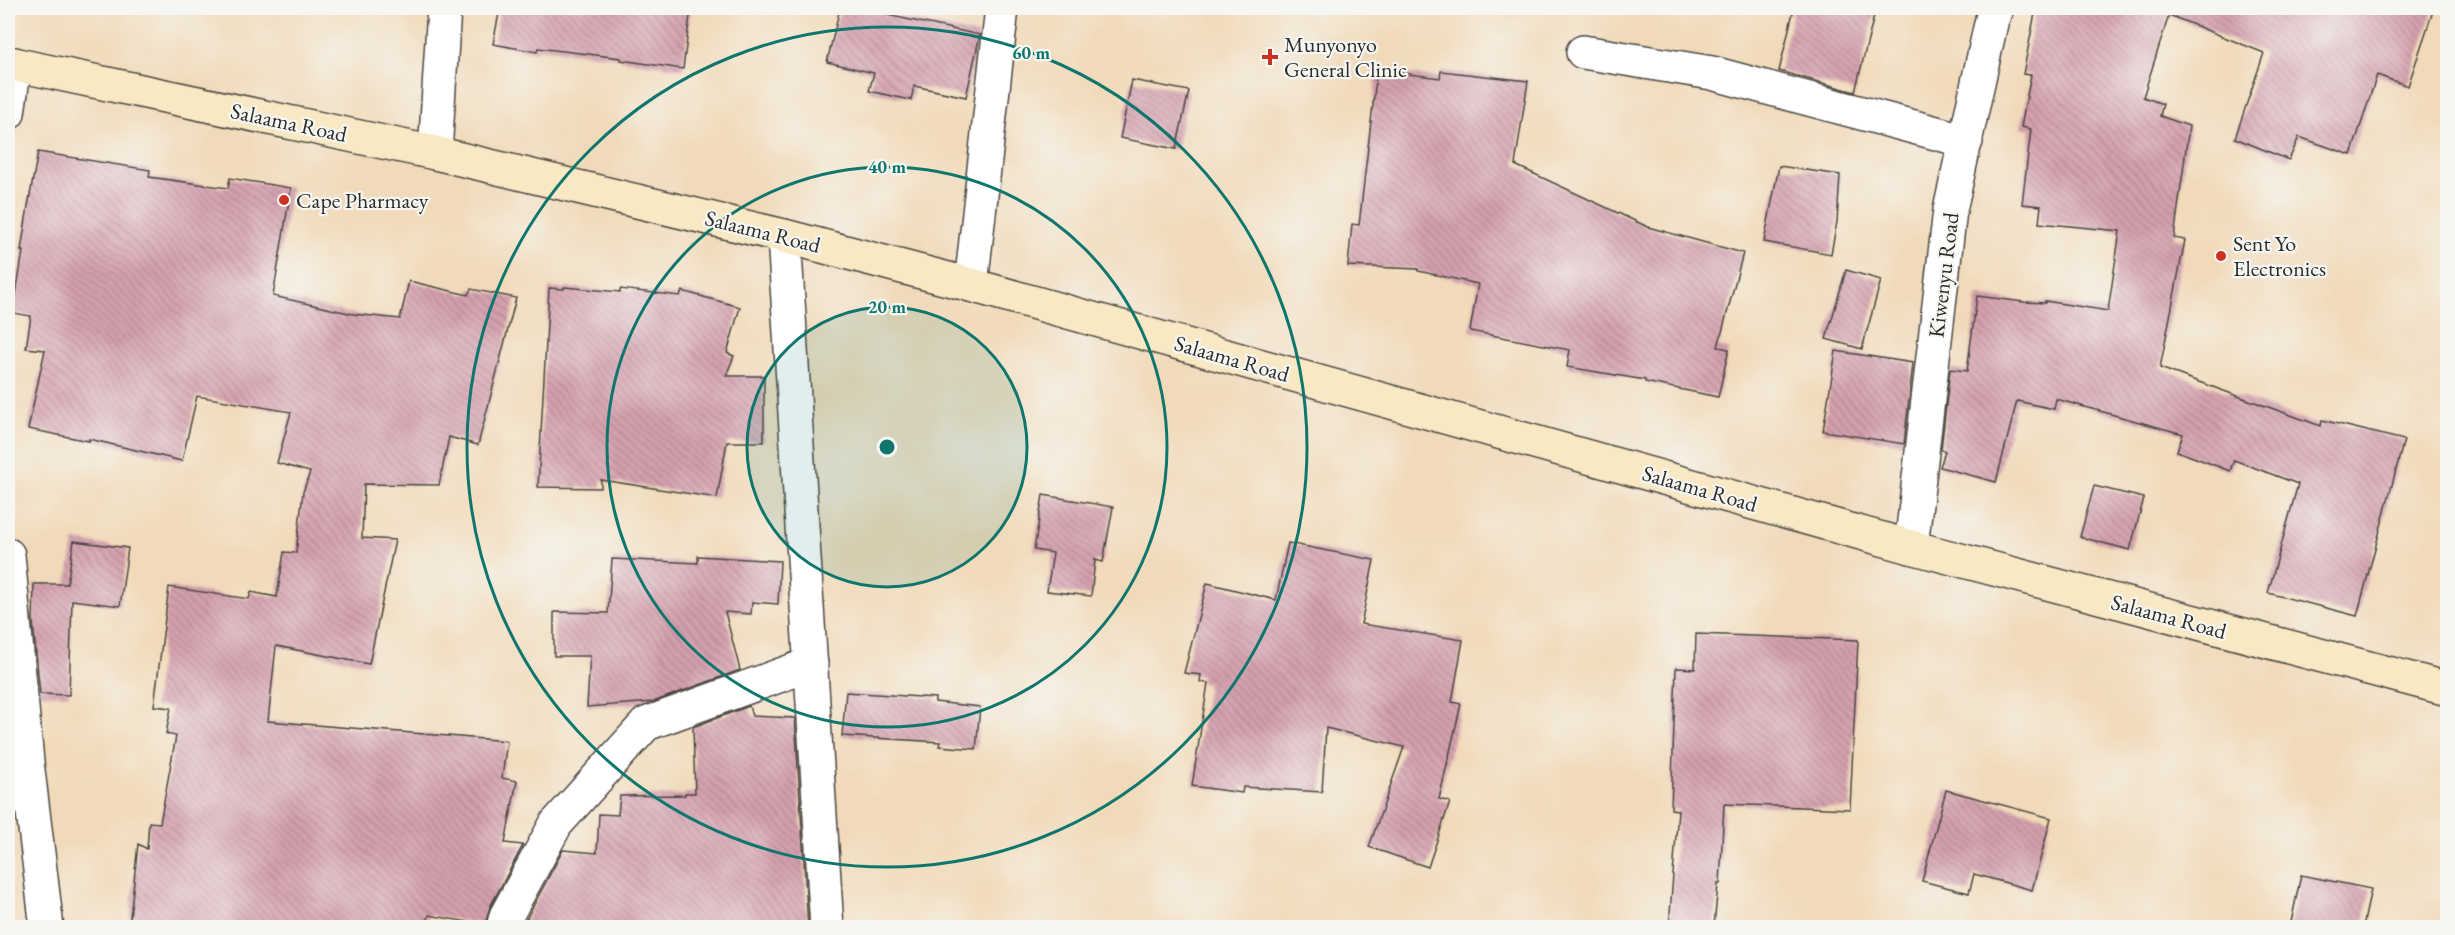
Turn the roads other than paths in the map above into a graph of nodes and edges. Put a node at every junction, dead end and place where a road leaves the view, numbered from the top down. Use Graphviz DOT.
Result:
graph roads {
  1 [pos="444,8"];
  2 [pos="1002,8"];
  3 [pos="1997,8"];
  4 [pos="1583,52"];
  5 [pos="11,63"];
  6 [pos="8,113"];
  7 [pos="1966,141"];
  8 [pos="435,153"];
  9 [pos="784,236"];
  10 [pos="971,285"];
  11 [pos="1911,547"];
  12 [pos="8,555"];
  13 [pos="811,664"];
  14 [pos="2448,689"];
  15 [pos="47,927"];
  16 [pos="503,927"];
  17 [pos="827,927"];
  1 -- 8 [label="street"];
  2 -- 10 [label="street"];
  3 -- 7 [label="street, Kiwenyu Road"];
  4 -- 7 [label="street"];
  5 -- 6 [label="street"];
  5 -- 8 [label="main road, Salaama Road"];
  7 -- 11 [label="street, Kiwenyu Road"];
  8 -- 9 [label="main road, Salaama Road"];
  9 -- 10 [label="main road, Salaama Road"];
  9 -- 13 [label="street"];
  10 -- 11 [label="main road, Salaama Road"];
  11 -- 14 [label="main road, Salaama Road"];
  12 -- 15 [label="street"];
  13 -- 16 [label="street"];
  13 -- 17 [label="street"];
}
